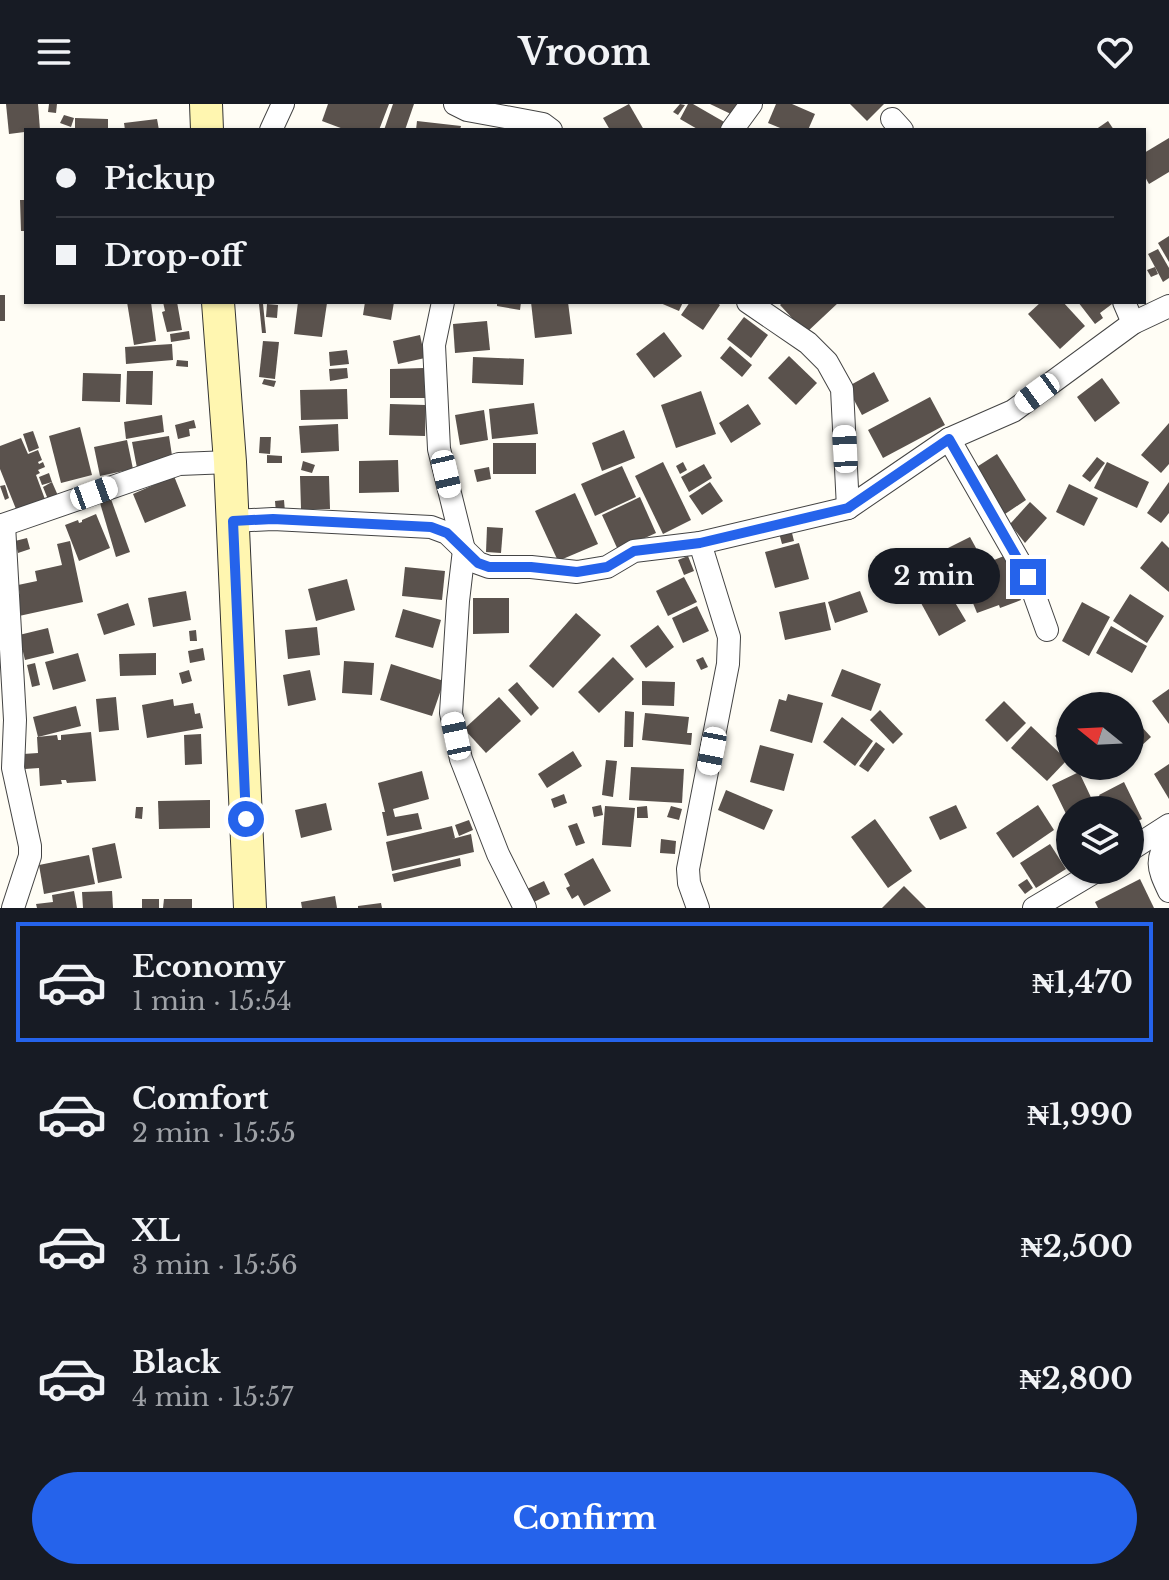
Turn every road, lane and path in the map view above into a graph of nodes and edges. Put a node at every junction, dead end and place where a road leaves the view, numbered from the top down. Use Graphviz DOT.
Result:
graph roads {
  1 [pos="206,104"];
  2 [pos="283,104"];
  3 [pos="455,104"];
  4 [pos="751,104"];
  5 [pos="482,116"];
  6 [pos="207,128"];
  7 [pos="272,128"];
  8 [pos="548,128"];
  9 [pos="733,128"];
  10 [pos="218,304"];
  11 [pos="443,304"];
  12 [pos="751,304"];
  13 [pos="1125,304"];
  14 [pos="1169,306"];
  15 [pos="1133,323"];
  16 [pos="949,439"];
  17 [pos="230,462"];
  18 [pos="848,508"];
  19 [pos="233,521"];
  20 [pos="2,526"];
  21 [pos="700,543"];
  22 [pos="464,550"];
  23 [pos="1047,630"];
  24 [pos="8,722"];
  25 [pos="1169,825"];
  26 [pos="1169,836"];
  27 [pos="1144,841"];
  28 [pos="1074,884"];
  29 [pos="1169,891"];
  30 [pos="13,908"];
  31 [pos="250,908"];
  32 [pos="525,908"];
  33 [pos="698,908"];
  34 [pos="1034,908"];
  1 -- 6 [label="main road"];
  2 -- 7 [label="street"];
  3 -- 5 [label="street"];
  4 -- 9 [label="street"];
  5 -- 8 [label="street"];
  10 -- 17 [label="main road"];
  11 -- 22 [label="street"];
  12 -- 18 [label="street"];
  13 -- 15 [label="street"];
  14 -- 15 [label="street"];
  15 -- 16 [label="street"];
  16 -- 18 [label="street"];
  16 -- 23 [label="street"];
  17 -- 19 [label="main road"];
  17 -- 20 [label="street"];
  18 -- 21 [label="street"];
  19 -- 22 [label="street"];
  19 -- 31 [label="main road"];
  20 -- 24 [label="street"];
  21 -- 22 [label="street"];
  21 -- 33 [label="street"];
  22 -- 32 [label="street"];
  24 -- 30 [label="street"];
  25 -- 27 [label="street"];
  26 -- 29 [label="street"];
  28 -- 34 [label="street"];
}
